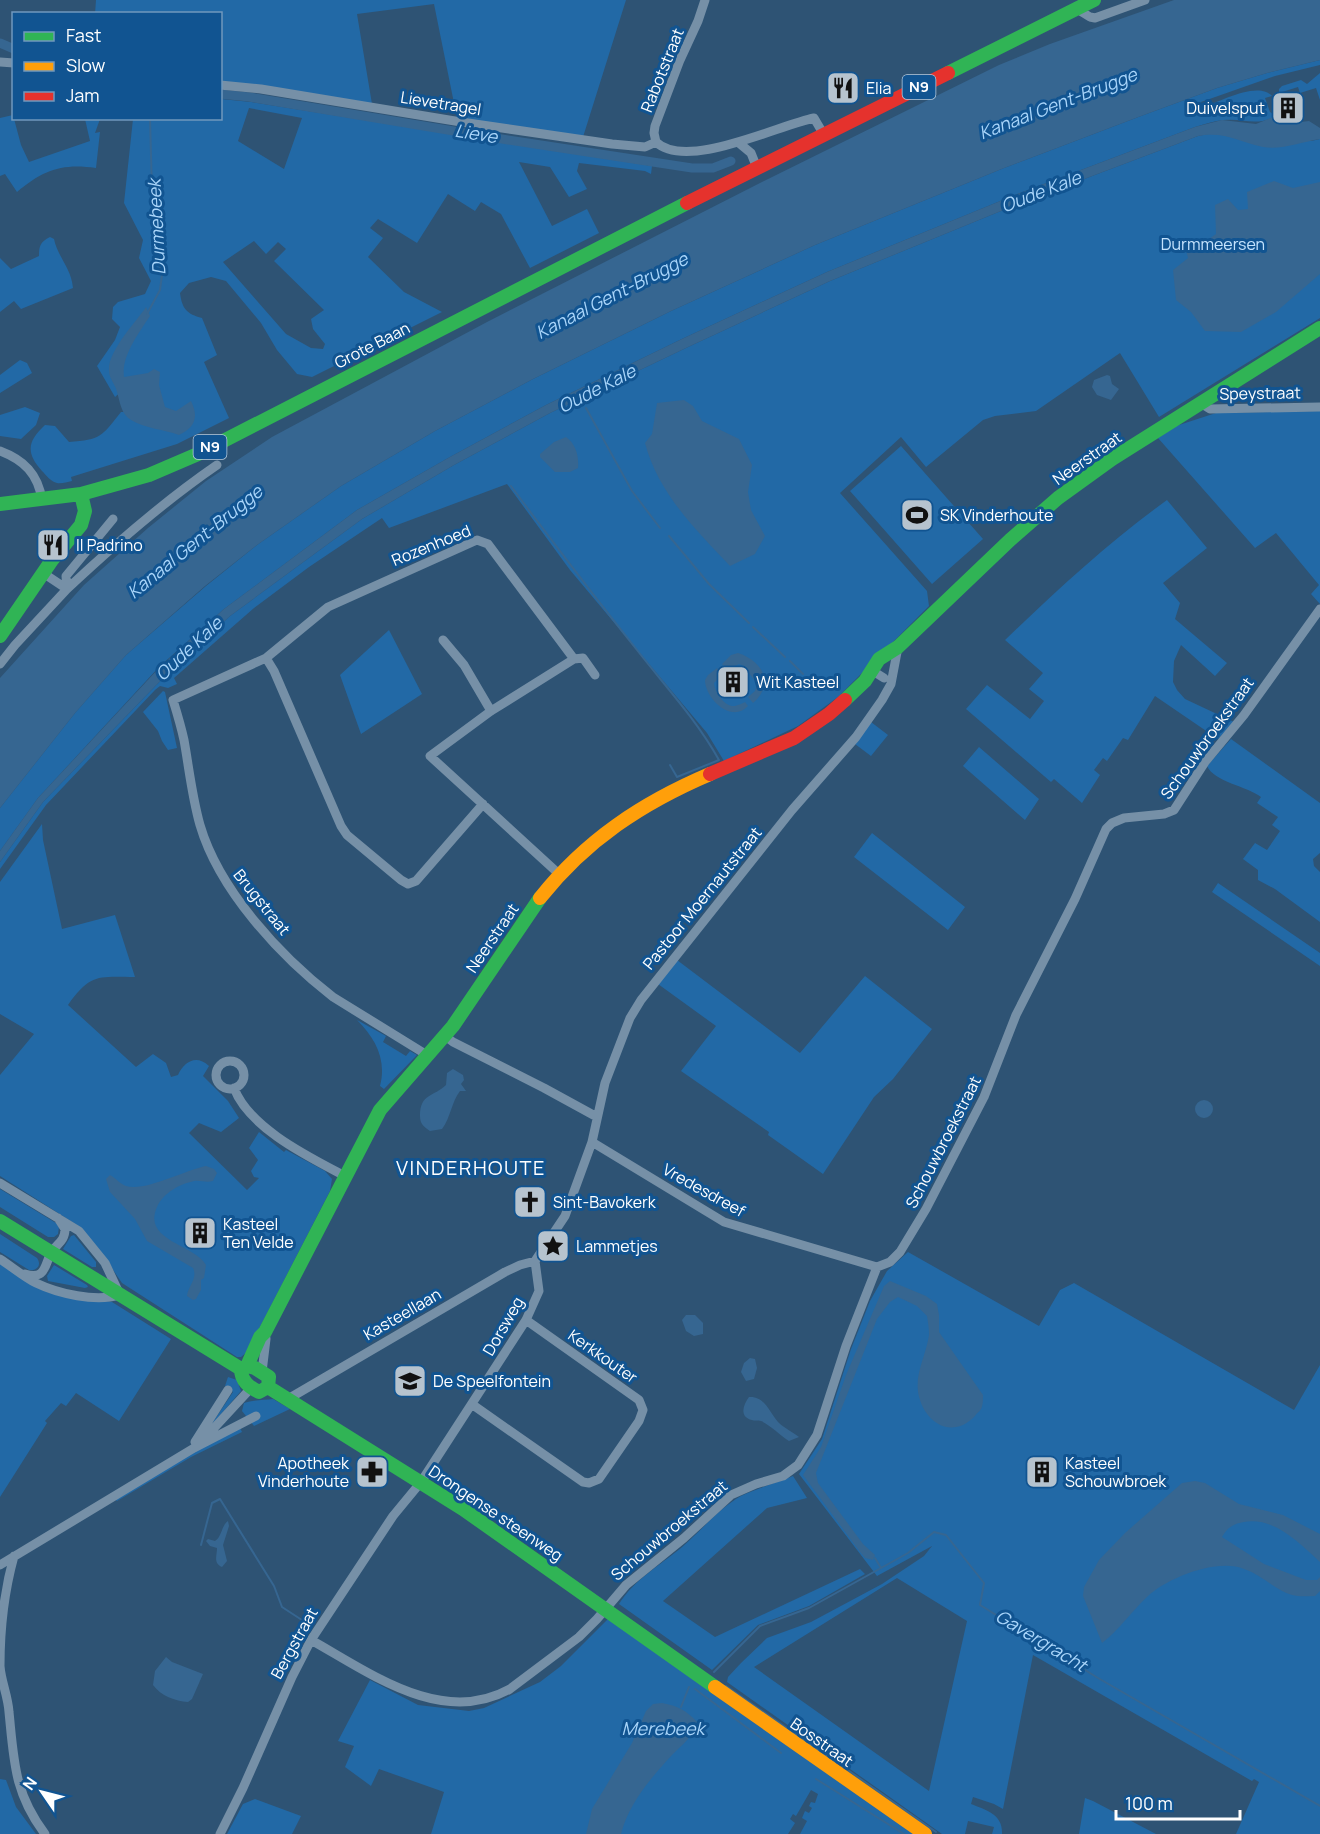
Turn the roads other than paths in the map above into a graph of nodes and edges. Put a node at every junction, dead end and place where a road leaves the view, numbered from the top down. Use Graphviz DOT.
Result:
graph roads {
  1 [pos="705,0"];
  2 [pos="1094,0"];
  3 [pos="1145,0"];
  4 [pos="1077,9"];
  5 [pos="222,85"];
  6 [pos="824,135"];
  7 [pos="656,142"];
  8 [pos="739,143"];
  9 [pos="751,171"];
  10 [pos="1320,328"];
  11 [pos="1202,404"];
  12 [pos="1320,407"];
  13 [pos="0,451"];
  14 [pos="217,465"];
  15 [pos="81,494"];
  16 [pos="42,500"];
  17 [pos="0,504"];
  18 [pos="113,519"];
  19 [pos="43,573"];
  20 [pos="67,590"];
  21 [pos="1320,609"];
  22 [pos="0,636"];
  23 [pos="442,640"];
  24 [pos="893,655"];
  25 [pos="266,658"];
  26 [pos="574,659"];
  27 [pos="0,664"];
  28 [pos="882,674"];
  29 [pos="595,675"];
  30 [pos="173,700"];
  31 [pos="491,711"];
  32 [pos="483,804"];
  33 [pos="560,874"];
  34 [pos="445,1036"];
  35 [pos="427,1055"];
  36 [pos="234,1088"];
  37 [pos="597,1117"];
  38 [pos="592,1142"];
  39 [pos="345,1176"];
  40 [pos="0,1183"];
  41 [pos="57,1218"];
  42 [pos="0,1221"];
  43 [pos="51,1252"];
  44 [pos="0,1259"];
  45 [pos="535,1261"];
  46 [pos="877,1267"];
  47 [pos="23,1273"];
  48 [pos="120,1295"];
  49 [pos="526,1320"];
  50 [pos="264,1332"];
  51 [pos="244,1368"];
  52 [pos="262,1372"];
  53 [pos="268,1387"];
  54 [pos="251,1388"];
  55 [pos="228,1390"];
  56 [pos="288,1399"];
  57 [pos="473,1405"];
  58 [pos="256,1416"];
  59 [pos="193,1449"];
  60 [pos="422,1482"];
  61 [pos="14,1556"];
  62 [pos="0,1565"];
  63 [pos="607,1609"];
  64 [pos="311,1640"];
  65 [pos="700,1676"];
  66 [pos="45,1834"];
  67 [pos="220,1834"];
  68 [pos="925,1834"];
  1 -- 7 [label="street, Rabotstraat"];
  2 -- 4 [label="street, N9"];
  3 -- 4 [label="street"];
  4 -- 6 [label="street, N9"];
  5 -- 7 [label="street, Lievetragel"];
  6 -- 8 [label="street"];
  6 -- 9 [label="street, N9"];
  7 -- 8 [label="street"];
  8 -- 9 [label="street"];
  9 -- 15 [label="street, Grote Baan / N9"];
  10 -- 11 [label="street, Neerstraat"];
  11 -- 12 [label="street, Speystraat"];
  11 -- 24 [label="street, Neerstraat"];
  13 -- 16 [label="street"];
  14 -- 20 [label="street"];
  15 -- 16 [label="street, Grote Baan / N9"];
  15 -- 19 [label="street"];
  16 -- 17 [label="street, Grote Baan / N9"];
  18 -- 20 [label="street"];
  19 -- 20 [label="street"];
  19 -- 22 [label="street"];
  20 -- 27 [label="street"];
  21 -- 46 [label="street, Schouwbroekstraat"];
  23 -- 31 [label="street"];
  24 -- 28 [label="street, Neerstraat"];
  24 -- 28 [label="street, Neerstraat"];
  25 -- 26 [label="street, Rozenhoed"];
  25 -- 30 [label="street, Rozenhoed"];
  25 -- 32 [label="street"];
  26 -- 29 [label="street, Rozenhoed"];
  26 -- 31 [label="street"];
  28 -- 33 [label="street, Neerstraat"];
  28 -- 37 [label="street, Pastoor Moernautstraat"];
  30 -- 35 [label="street, Brugstraat"];
  31 -- 32 [label="street"];
  32 -- 33 [label="street"];
  33 -- 34 [label="street, Neerstraat"];
  34 -- 35 [label="street, Neerstraat"];
  34 -- 37 [label="street"];
  35 -- 39 [label="street, Neerstraat"];
  36 -- 39 [label="street"];
  37 -- 38 [label="street, Pastoor Moernautstraat"];
  38 -- 45 [label="street"];
  38 -- 46 [label="street, Vredesdreef"];
  39 -- 50 [label="street, Neerstraat"];
  40 -- 41 [label="street"];
  41 -- 43 [label="street"];
  41 -- 48 [label="street"];
  42 -- 43 [label="street"];
  43 -- 47 [label="street"];
  43 -- 48 [label="street"];
  44 -- 47 [label="street"];
  45 -- 49 [label="street, Dorsweg"];
  45 -- 56 [label="street, Kasteellaan"];
  46 -- 63 [label="street, Schouwbroekstraat"];
  47 -- 48 [label="street"];
  48 -- 51 [label="street"];
  49 -- 57 [label="street, Dorsweg"];
  49 -- 57 [label="street, Kerkkouter"];
  50 -- 51 [label="street, Neerstraat"];
  50 -- 52 [label="street, Neerstraat"];
  51 -- 52 [label="street"];
  51 -- 54 [label="street"];
  52 -- 53 [label="street"];
  53 -- 54 [label="street"];
  53 -- 56 [label="street, Drongense steenweg"];
  54 -- 59 [label="street"];
  55 -- 59 [label="street"];
  56 -- 60 [label="street, Drongense steenweg"];
  57 -- 60 [label="street, Dorsweg"];
  58 -- 59 [label="street"];
  59 -- 61 [label="street"];
  60 -- 63 [label="street, Drongense steenweg"];
  60 -- 64 [label="street, Bergstraat"];
  61 -- 62 [label="street"];
  61 -- 66 [label="street"];
  63 -- 64 [label="street, Schouwbroekstraat"];
  63 -- 65 [label="street, Drongense steenweg"];
  64 -- 67 [label="street, Bergstraat"];
  65 -- 68 [label="street, Bosstraat"];
}
